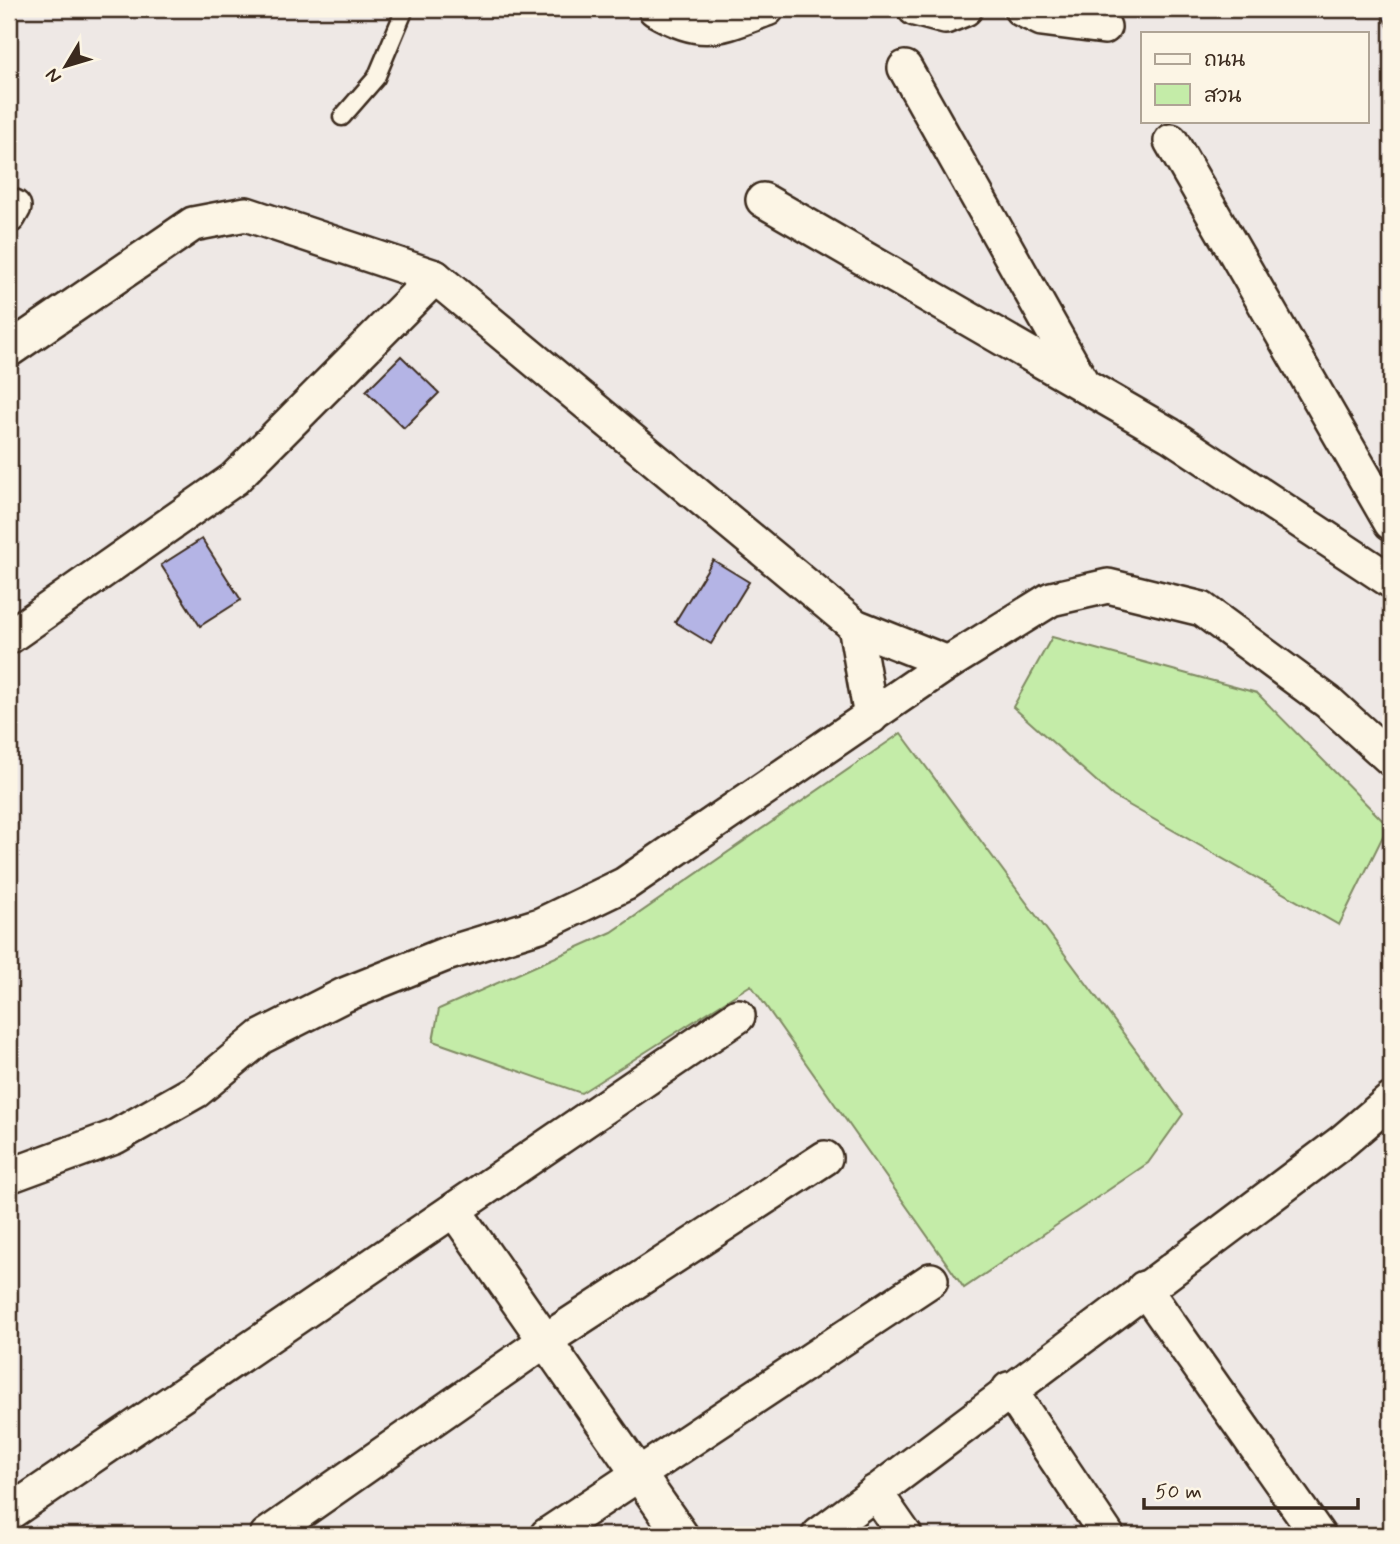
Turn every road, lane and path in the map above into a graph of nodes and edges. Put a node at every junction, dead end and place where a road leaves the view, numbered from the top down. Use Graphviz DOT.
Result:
graph roads {
  1 [pos="405,9"];
  2 [pos="655,9"];
  3 [pos="767,9"];
  4 [pos="915,9"];
  5 [pos="965,9"];
  6 [pos="1021,9"];
  7 [pos="1104,27"];
  8 [pos="905,68"];
  9 [pos="342,117"];
  10 [pos="1171,141"];
  11 [pos="763,200"];
  12 [pos="9,205"];
  13 [pos="9,216"];
  14 [pos="435,277"];
  15 [pos="9,351"];
  16 [pos="1084,386"];
  17 [pos="1391,523"];
  18 [pos="1391,581"];
  19 [pos="855,626"];
  20 [pos="9,637"];
  21 [pos="948,663"];
  22 [pos="872,716"];
  23 [pos="1391,759"];
  24 [pos="738,1016"];
  25 [pos="1391,1100"];
  26 [pos="825,1158"];
  27 [pos="9,1176"];
  28 [pos="454,1210"];
  29 [pos="931,1280"];
  30 [pos="1144,1288"];
  31 [pos="546,1340"];
  32 [pos="1009,1389"];
  33 [pos="637,1472"];
  34 [pos="875,1492"];
  35 [pos="9,1513"];
  36 [pos="267,1535"];
  37 [pos="547,1535"];
  38 [pos="681,1535"];
  39 [pos="818,1535"];
  40 [pos="905,1535"];
  41 [pos="1107,1535"];
  42 [pos="1318,1535"];
  1 -- 9 [label="lane"];
  2 -- 3 [label="street"];
  4 -- 5 [label="street"];
  6 -- 7 [label="street"];
  8 -- 16 [label="street"];
  10 -- 17 [label="street"];
  11 -- 16 [label="street"];
  12 -- 13 [label="street"];
  14 -- 15 [label="street"];
  14 -- 19 [label="street"];
  14 -- 20 [label="street"];
  16 -- 18 [label="street"];
  19 -- 21 [label="street"];
  19 -- 22 [label="street"];
  21 -- 22 [label="street"];
  21 -- 23 [label="street"];
  22 -- 27 [label="street"];
  24 -- 28 [label="street"];
  25 -- 30 [label="street"];
  26 -- 31 [label="street"];
  28 -- 31 [label="street"];
  28 -- 35 [label="street"];
  29 -- 33 [label="street"];
  30 -- 32 [label="street"];
  30 -- 42 [label="street"];
  31 -- 33 [label="street"];
  31 -- 36 [label="street"];
  32 -- 34 [label="street"];
  32 -- 41 [label="street"];
  33 -- 37 [label="street"];
  33 -- 38 [label="street"];
  34 -- 39 [label="street"];
  34 -- 40 [label="street"];
}
